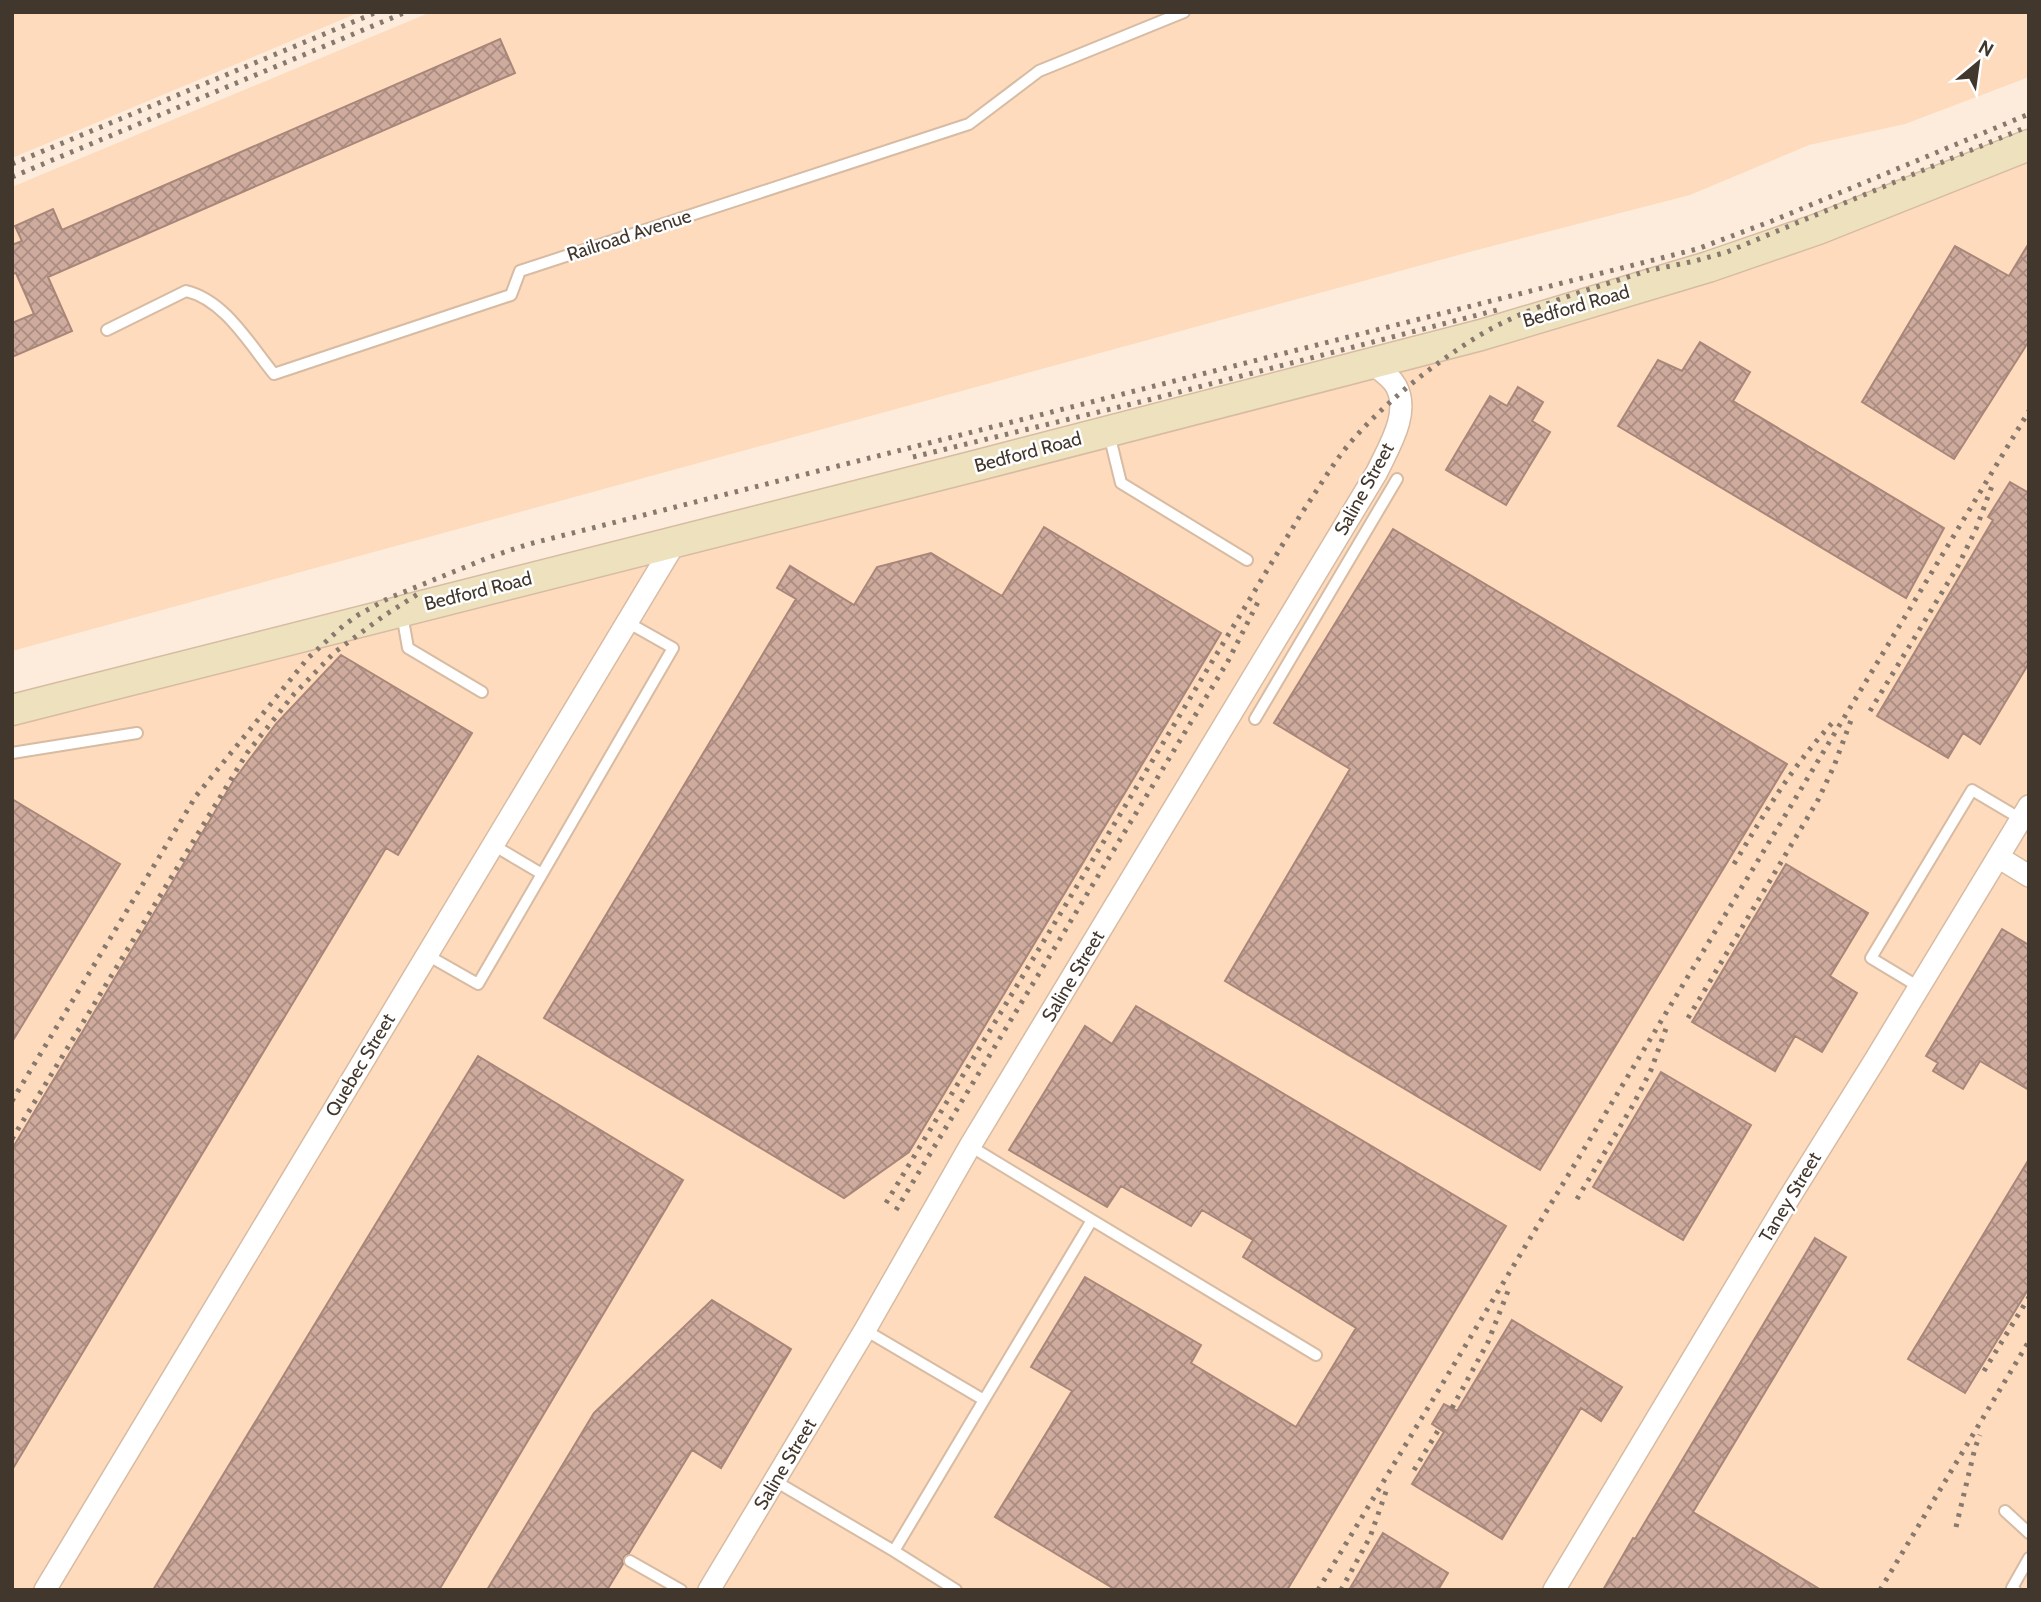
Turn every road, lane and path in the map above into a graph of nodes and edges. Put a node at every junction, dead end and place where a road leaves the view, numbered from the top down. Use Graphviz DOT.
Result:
graph roads {
  1 [pos="1184,12"];
  2 [pos="2029,145"];
  3 [pos="107,330"];
  4 [pos="1371,363"];
  5 [pos="1108,432"];
  6 [pos="1397,479"];
  7 [pos="676,541"];
  8 [pos="1247,560"];
  9 [pos="402,611"];
  10 [pos="1289,618"];
  11 [pos="627,622"];
  12 [pos="1308,630"];
  13 [pos="482,692"];
  14 [pos="12,709"];
  15 [pos="1255,719"];
  16 [pos="137,733"];
  17 [pos="12,752"];
  18 [pos="2026,811"];
  19 [pos="493,845"];
  20 [pos="1998,857"];
  21 [pos="542,874"];
  22 [pos="2029,876"];
  23 [pos="427,955"];
  24 [pos="1919,987"];
  25 [pos="970,1146"];
  26 [pos="1091,1220"];
  27 [pos="865,1330"];
  28 [pos="1316,1354"];
  29 [pos="984,1400"];
  30 [pos="775,1481"];
  31 [pos="2005,1511"];
  32 [pos="2029,1533"];
  33 [pos="894,1551"];
  34 [pos="2029,1558"];
  35 [pos="630,1561"];
  36 [pos="45,1590"];
  37 [pos="681,1590"];
  38 [pos="709,1590"];
  39 [pos="956,1590"];
  40 [pos="1555,1590"];
  41 [pos="2015,1590"];
  1 -- 3 [label="lane, Railroad Avenue"];
  2 -- 4 [label="street, Bedford Road"];
  4 -- 5 [label="street, Bedford Road"];
  4 -- 10 [label="street, Saline Street"];
  5 -- 7 [label="street, Bedford Road"];
  5 -- 8 [label="lane"];
  6 -- 12 [label="lane"];
  7 -- 9 [label="street, Bedford Road"];
  7 -- 11 [label="street, Quebec Street"];
  9 -- 13 [label="lane"];
  9 -- 14 [label="street, Bedford Road"];
  10 -- 12 [label="lane"];
  10 -- 25 [label="street, Saline Street"];
  11 -- 19 [label="street, Quebec Street"];
  11 -- 21 [label="lane"];
  12 -- 15 [label="lane"];
  16 -- 17 [label="lane"];
  18 -- 20 [label="street, Taney Street"];
  18 -- 24 [label="lane"];
  19 -- 21 [label="lane"];
  19 -- 23 [label="street, Quebec Street"];
  20 -- 22 [label="street"];
  20 -- 24 [label="street, Taney Street"];
  21 -- 23 [label="lane"];
  23 -- 36 [label="street, Quebec Street"];
  24 -- 40 [label="street, Taney Street"];
  25 -- 26 [label="lane"];
  25 -- 27 [label="street, Saline Street"];
  26 -- 28 [label="lane"];
  26 -- 29 [label="lane"];
  27 -- 29 [label="lane"];
  27 -- 30 [label="street, Saline Street"];
  29 -- 33 [label="lane"];
  30 -- 33 [label="lane"];
  30 -- 38 [label="street, Saline Street"];
  31 -- 32 [label="lane"];
  33 -- 39 [label="lane"];
  34 -- 41 [label="lane"];
  35 -- 37 [label="lane"];
}
